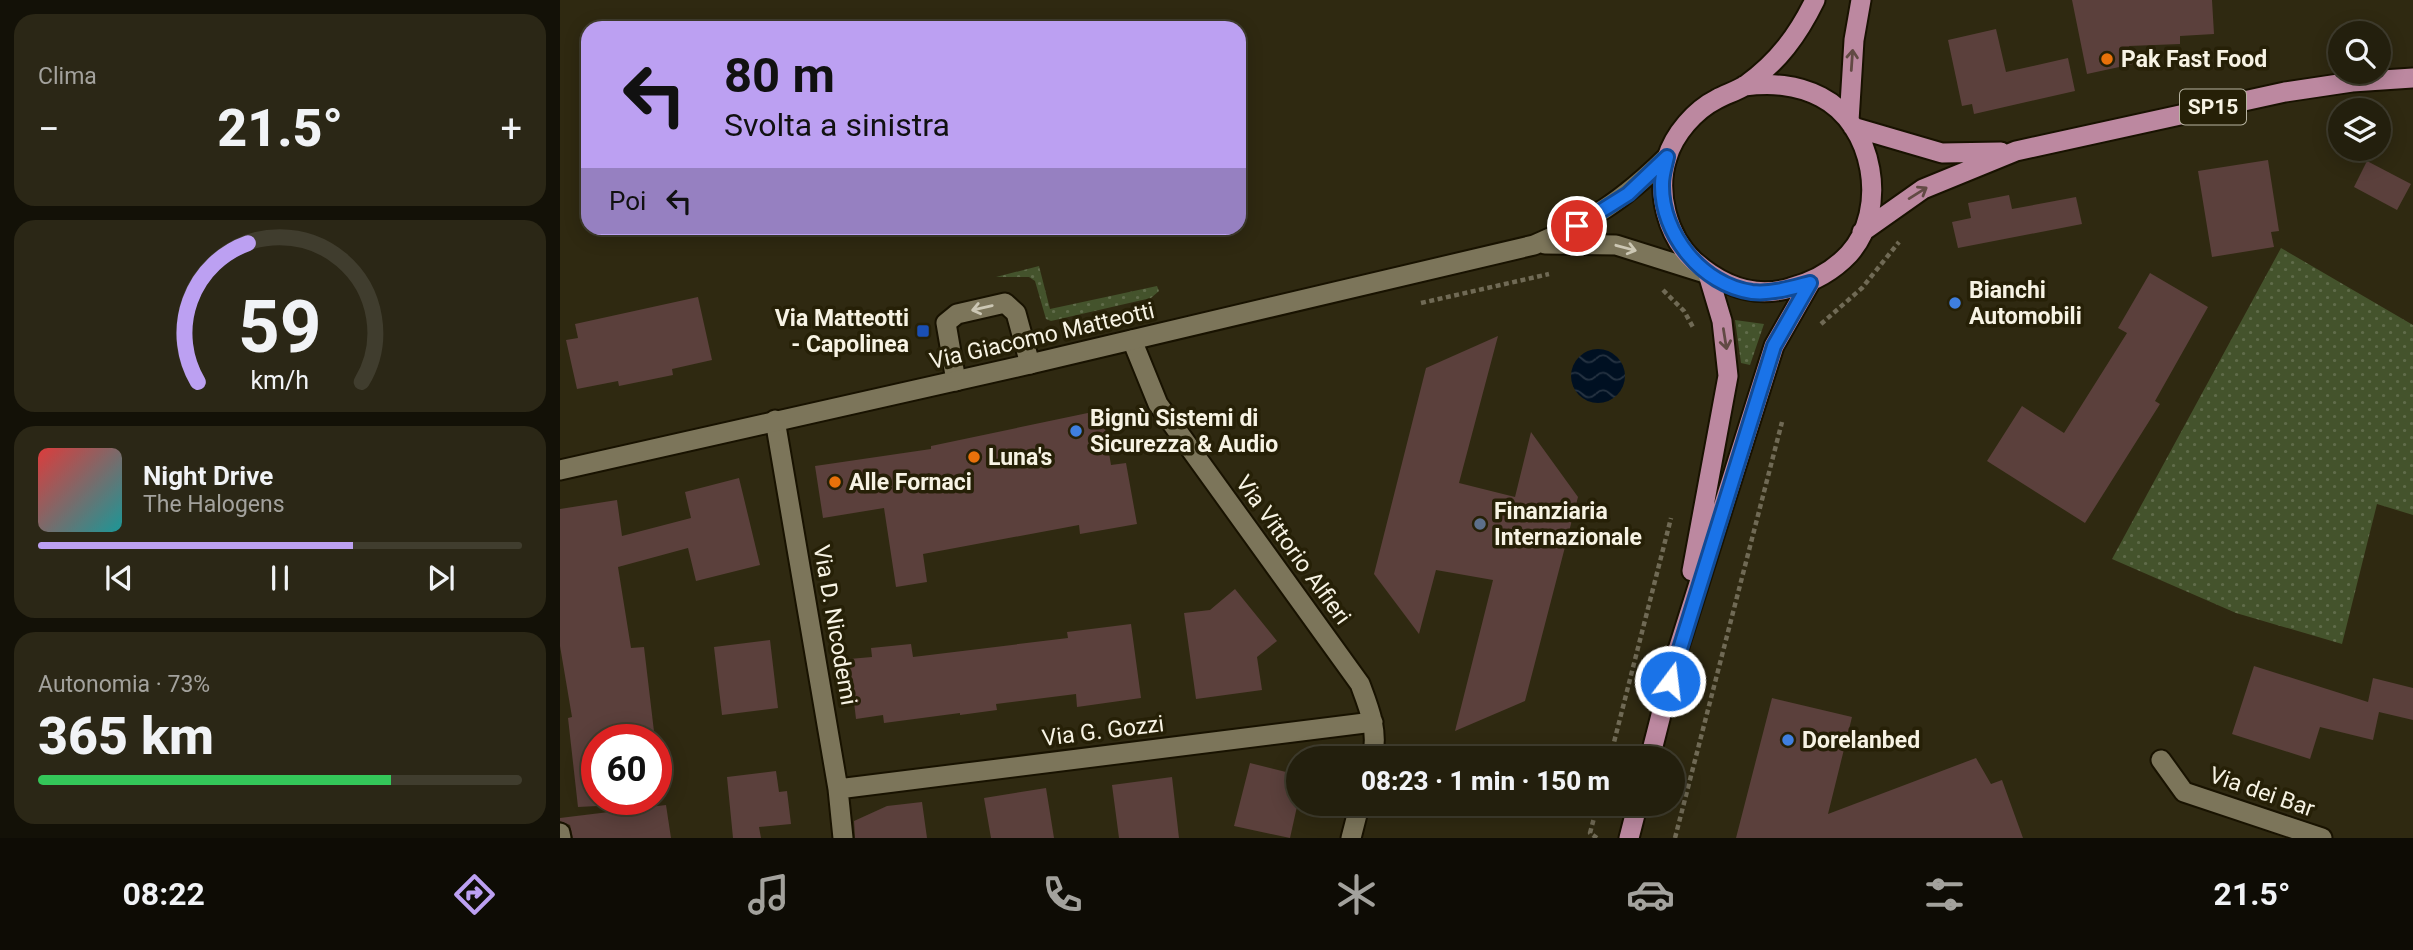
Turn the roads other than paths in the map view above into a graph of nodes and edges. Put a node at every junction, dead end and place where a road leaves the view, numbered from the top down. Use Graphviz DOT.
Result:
graph roads {
  1 [pos="1815,0"];
  2 [pos="1861,0"];
  3 [pos="2413,78"];
  4 [pos="1744,86"];
  5 [pos="1851,124"];
  6 [pos="2016,151"];
  7 [pos="1667,157"];
  8 [pos="1862,232"];
  9 [pos="1534,245"];
  10 [pos="1708,274"];
  11 [pos="1810,283"];
  12 [pos="1132,341"];
  13 [pos="1030,364"];
  14 [pos="956,381"];
  15 [pos="775,420"];
  16 [pos="560,470"];
  17 [pos="1676,656"];
  18 [pos="1373,722"];
  19 [pos="1375,746"];
  20 [pos="1653,746"];
  21 [pos="2161,760"];
  22 [pos="838,789"];
  23 [pos="1357,816"];
  24 [pos="1635,816"];
  25 [pos="560,833"];
  26 [pos="561,838"];
  27 [pos="843,838"];
  28 [pos="1351,838"];
  29 [pos="1629,838"];
  30 [pos="2322,838"];
  1 -- 4 [label="main road"];
  5 -- 2 [label="main road, one-way"];
  3 -- 6 [label="main road, SP15"];
  4 -- 5 [label="main road"];
  4 -- 7 [label="main road"];
  5 -- 6 [label="main road, SP15"];
  5 -- 8 [label="main road"];
  8 -- 6 [label="main road, SP15, one-way"];
  7 -- 9 [label="street, Via Giacomo Matteotti"];
  7 -- 10 [label="main road"];
  8 -- 11 [label="main road"];
  9 -- 10 [label="street, Via Giacomo Matteotti, one-way"];
  9 -- 12 [label="street, Via Giacomo Matteotti"];
  10 -- 11 [label="main road"];
  10 -- 17 [label="main road, one-way"];
  11 -- 17 [label="main road"];
  12 -- 13 [label="street, Via Giacomo Matteotti"];
  12 -- 18 [label="street, Via Vittorio Alfieri"];
  13 -- 14 [label="street, Via Giacomo Matteotti"];
  13 -- 14 [label="street, one-way"];
  14 -- 15 [label="street, Via Giacomo Matteotti"];
  15 -- 16 [label="street, Via Giacomo Matteotti"];
  15 -- 22 [label="street, Via D. Nicodemi"];
  17 -- 20 [label="main road"];
  18 -- 19 [label="street, Via Vittorio Alfieri"];
  18 -- 22 [label="street, Via G. Gozzi"];
  21 -- 30 [label="street, Via dei Bar"];
  22 -- 27 [label="street, Via D. Nicodemi"];
  23 -- 28 [label="street"];
  24 -- 29 [label="main road"];
  25 -- 26 [label="street"];
}
